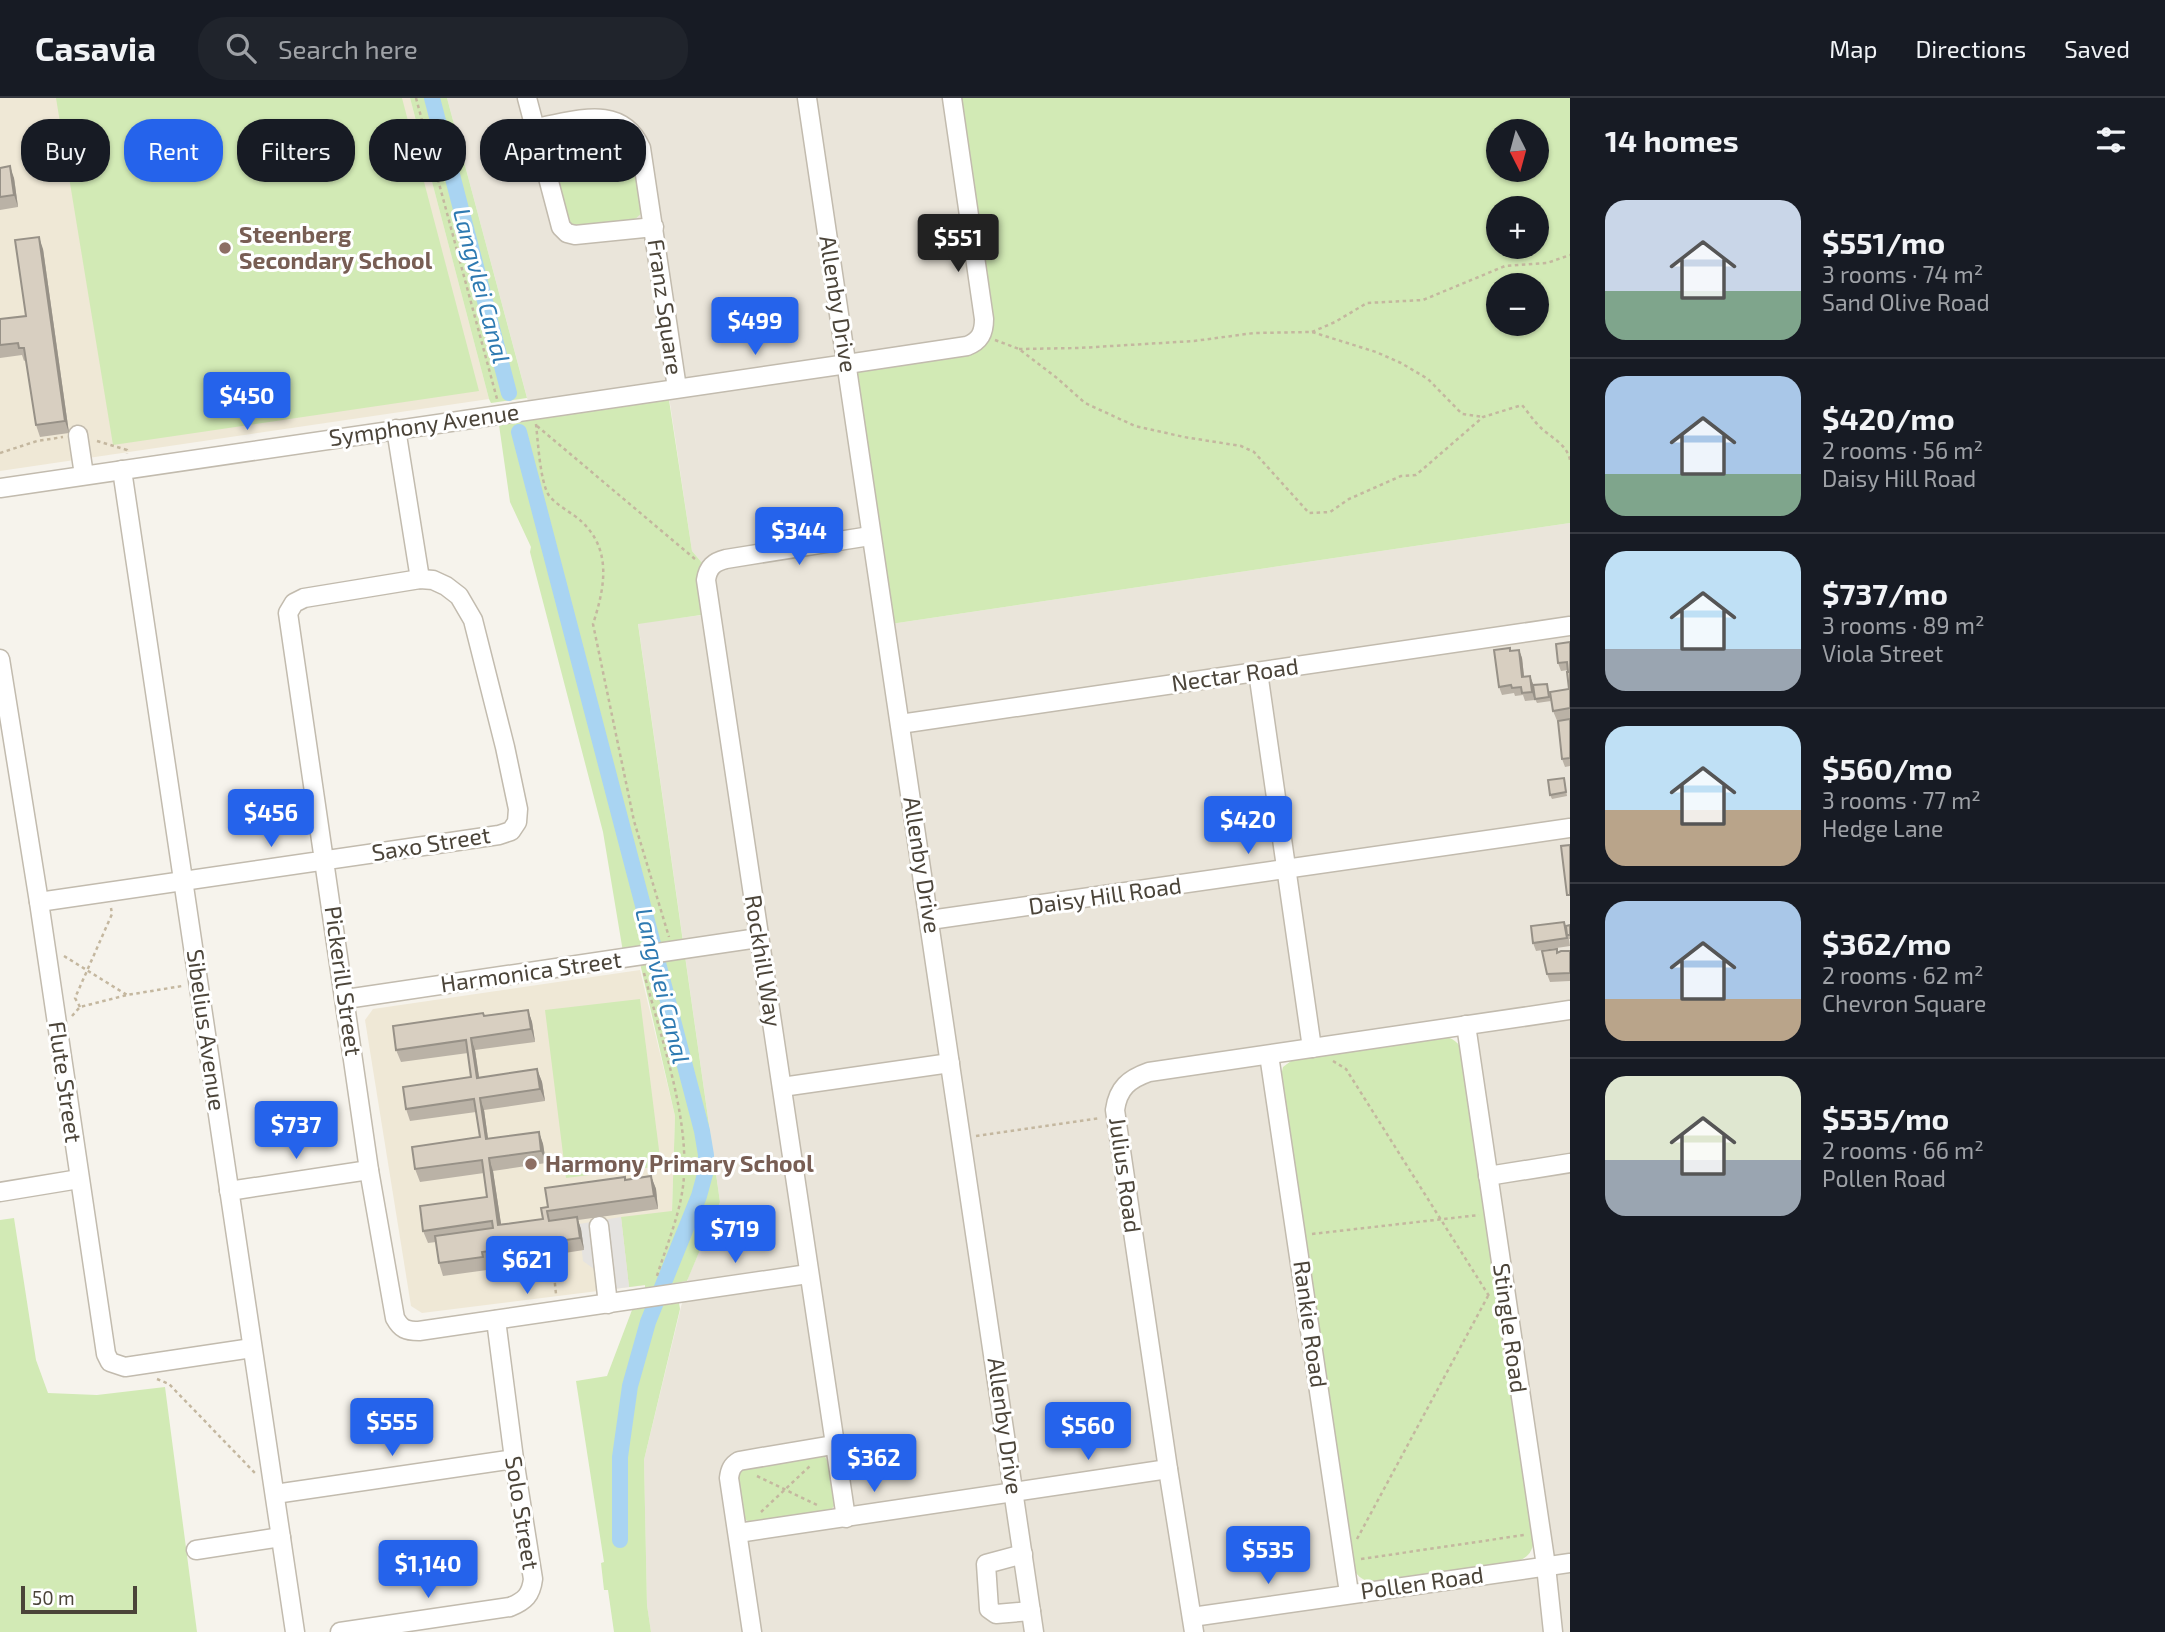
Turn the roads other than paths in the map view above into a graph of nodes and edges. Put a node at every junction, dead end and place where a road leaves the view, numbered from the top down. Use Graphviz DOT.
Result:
graph roads {
  1 [pos="527,98"];
  2 [pos="807,98"];
  3 [pos="952,98"];
  4 [pos="532,119"];
  5 [pos="646,178"];
  6 [pos="548,182"];
  7 [pos="654,227"];
  8 [pos="847,364"];
  9 [pos="677,388"];
  10 [pos="396,429"];
  11 [pos="78,435"];
  12 [pos="122,470"];
  13 [pos="84,475"];
  14 [pos="0,488"];
  15 [pos="870,536"];
  16 [pos="420,579"];
  17 [pos="1570,626"];
  18 [pos="0,659"];
  19 [pos="1258,672"];
  20 [pos="900,724"];
  21 [pos="1570,828"];
  22 [pos="324,860"];
  23 [pos="1285,870"];
  24 [pos="184,880"];
  25 [pos="39,902"];
  26 [pos="930,920"];
  27 [pos="758,938"];
  28 [pos="346,999"];
  29 [pos="1570,1010"];
  30 [pos="1466,1025"];
  31 [pos="1312,1048"];
  32 [pos="1269,1055"];
  33 [pos="950,1063"];
  34 [pos="782,1087"];
  35 [pos="1570,1163"];
  36 [pos="369,1170"];
  37 [pos="1488,1176"];
  38 [pos="79,1179"];
  39 [pos="229,1191"];
  40 [pos="0,1192"];
  41 [pos="598,1226"];
  42 [pos="808,1274"];
  43 [pos="608,1304"];
  44 [pos="496,1320"];
  45 [pos="252,1348"];
  46 [pos="833,1445"];
  47 [pos="514,1459"];
  48 [pos="1168,1469"];
  49 [pos="1015,1493"];
  50 [pos="275,1494"];
  51 [pos="845,1518"];
  52 [pos="738,1533"];
  53 [pos="281,1537"];
  54 [pos="196,1550"];
  55 [pos="1023,1554"];
  56 [pos="1570,1563"];
  57 [pos="1546,1566"];
  58 [pos="1349,1593"];
  59 [pos="1031,1611"];
  60 [pos="1193,1625"];
  61 [pos="295,1632"];
  62 [pos="340,1632"];
  63 [pos="752,1632"];
  64 [pos="1034,1632"];
  65 [pos="1553,1632"];
  1 -- 4 [label="street, Franz Square"];
  2 -- 8 [label="street, Allenby Drive"];
  3 -- 8 [label="street, Symphony Avenue"];
  5 -- 7 [label="street, Franz Square"];
  6 -- 7 [label="street, Franz Square"];
  7 -- 9 [label="street, Franz Square"];
  8 -- 9 [label="street, Symphony Avenue"];
  8 -- 15 [label="street, Allenby Drive"];
  9 -- 10 [label="street, Symphony Avenue"];
  10 -- 12 [label="street, Symphony Avenue"];
  10 -- 16 [label="street"];
  11 -- 13 [label="street"];
  12 -- 13 [label="street, Symphony Avenue"];
  12 -- 24 [label="street, Sibelius Avenue"];
  13 -- 14 [label="street, Symphony Avenue"];
  15 -- 20 [label="street, Allenby Drive"];
  15 -- 27 [label="street, Rockhill Way"];
  16 -- 22 [label="street, Pickerill Street"];
  16 -- 22 [label="street, Saxo Street"];
  17 -- 19 [label="street, Nectar Road"];
  18 -- 25 [label="street, Flute Street"];
  19 -- 20 [label="street, Nectar Road"];
  19 -- 23 [label="street"];
  20 -- 26 [label="street, Allenby Drive"];
  21 -- 23 [label="street, Daisy Hill Road"];
  22 -- 24 [label="street, Saxo Street"];
  22 -- 28 [label="street, Pickerill Street"];
  23 -- 26 [label="street, Daisy Hill Road"];
  23 -- 31 [label="street"];
  24 -- 25 [label="street, Saxo Street"];
  24 -- 39 [label="street, Sibelius Avenue"];
  25 -- 38 [label="street, Flute Street"];
  26 -- 33 [label="street, Allenby Drive"];
  27 -- 28 [label="street, Harmonica Street"];
  27 -- 34 [label="street, Rockhill Way"];
  28 -- 36 [label="street, Pickerill Street"];
  29 -- 30 [label="street, Julius Road"];
  30 -- 31 [label="street, Julius Road"];
  30 -- 37 [label="street, Stingle Road"];
  31 -- 32 [label="street, Julius Road"];
  32 -- 48 [label="street, Julius Road"];
  32 -- 58 [label="street, Rankie Road"];
  33 -- 34 [label="street"];
  33 -- 49 [label="street, Allenby Drive"];
  34 -- 42 [label="street, Rockhill Way"];
  35 -- 37 [label="street"];
  36 -- 39 [label="street"];
  36 -- 44 [label="street, Pickerill Street"];
  37 -- 57 [label="street, Stingle Road"];
  38 -- 40 [label="street"];
  38 -- 45 [label="street, Flute Street"];
  39 -- 45 [label="street, Sibelius Avenue"];
  41 -- 43 [label="street"];
  42 -- 43 [label="street, Pickerill Street"];
  42 -- 46 [label="street, Rockhill Way"];
  43 -- 44 [label="street, Pickerill Street"];
  44 -- 47 [label="street, Solo Street"];
  45 -- 50 [label="street, Sibelius Avenue"];
  46 -- 51 [label="street, Rockhill Way"];
  46 -- 52 [label="street"];
  47 -- 50 [label="street"];
  47 -- 62 [label="street, Solo Street"];
  48 -- 49 [label="street"];
  48 -- 60 [label="street, Julius Road"];
  49 -- 51 [label="street"];
  49 -- 55 [label="street, Allenby Drive"];
  50 -- 53 [label="street, Sibelius Avenue"];
  51 -- 52 [label="street"];
  52 -- 63 [label="street"];
  53 -- 54 [label="street"];
  53 -- 61 [label="street, Sibelius Avenue"];
  55 -- 59 [label="street, Allenby Drive"];
  55 -- 59 [label="street"];
  56 -- 57 [label="street, Pollen Road"];
  57 -- 58 [label="street, Pollen Road"];
  57 -- 65 [label="street, Stingle Road"];
  58 -- 60 [label="street, Pollen Road"];
  59 -- 64 [label="street, Allenby Drive"];
}
